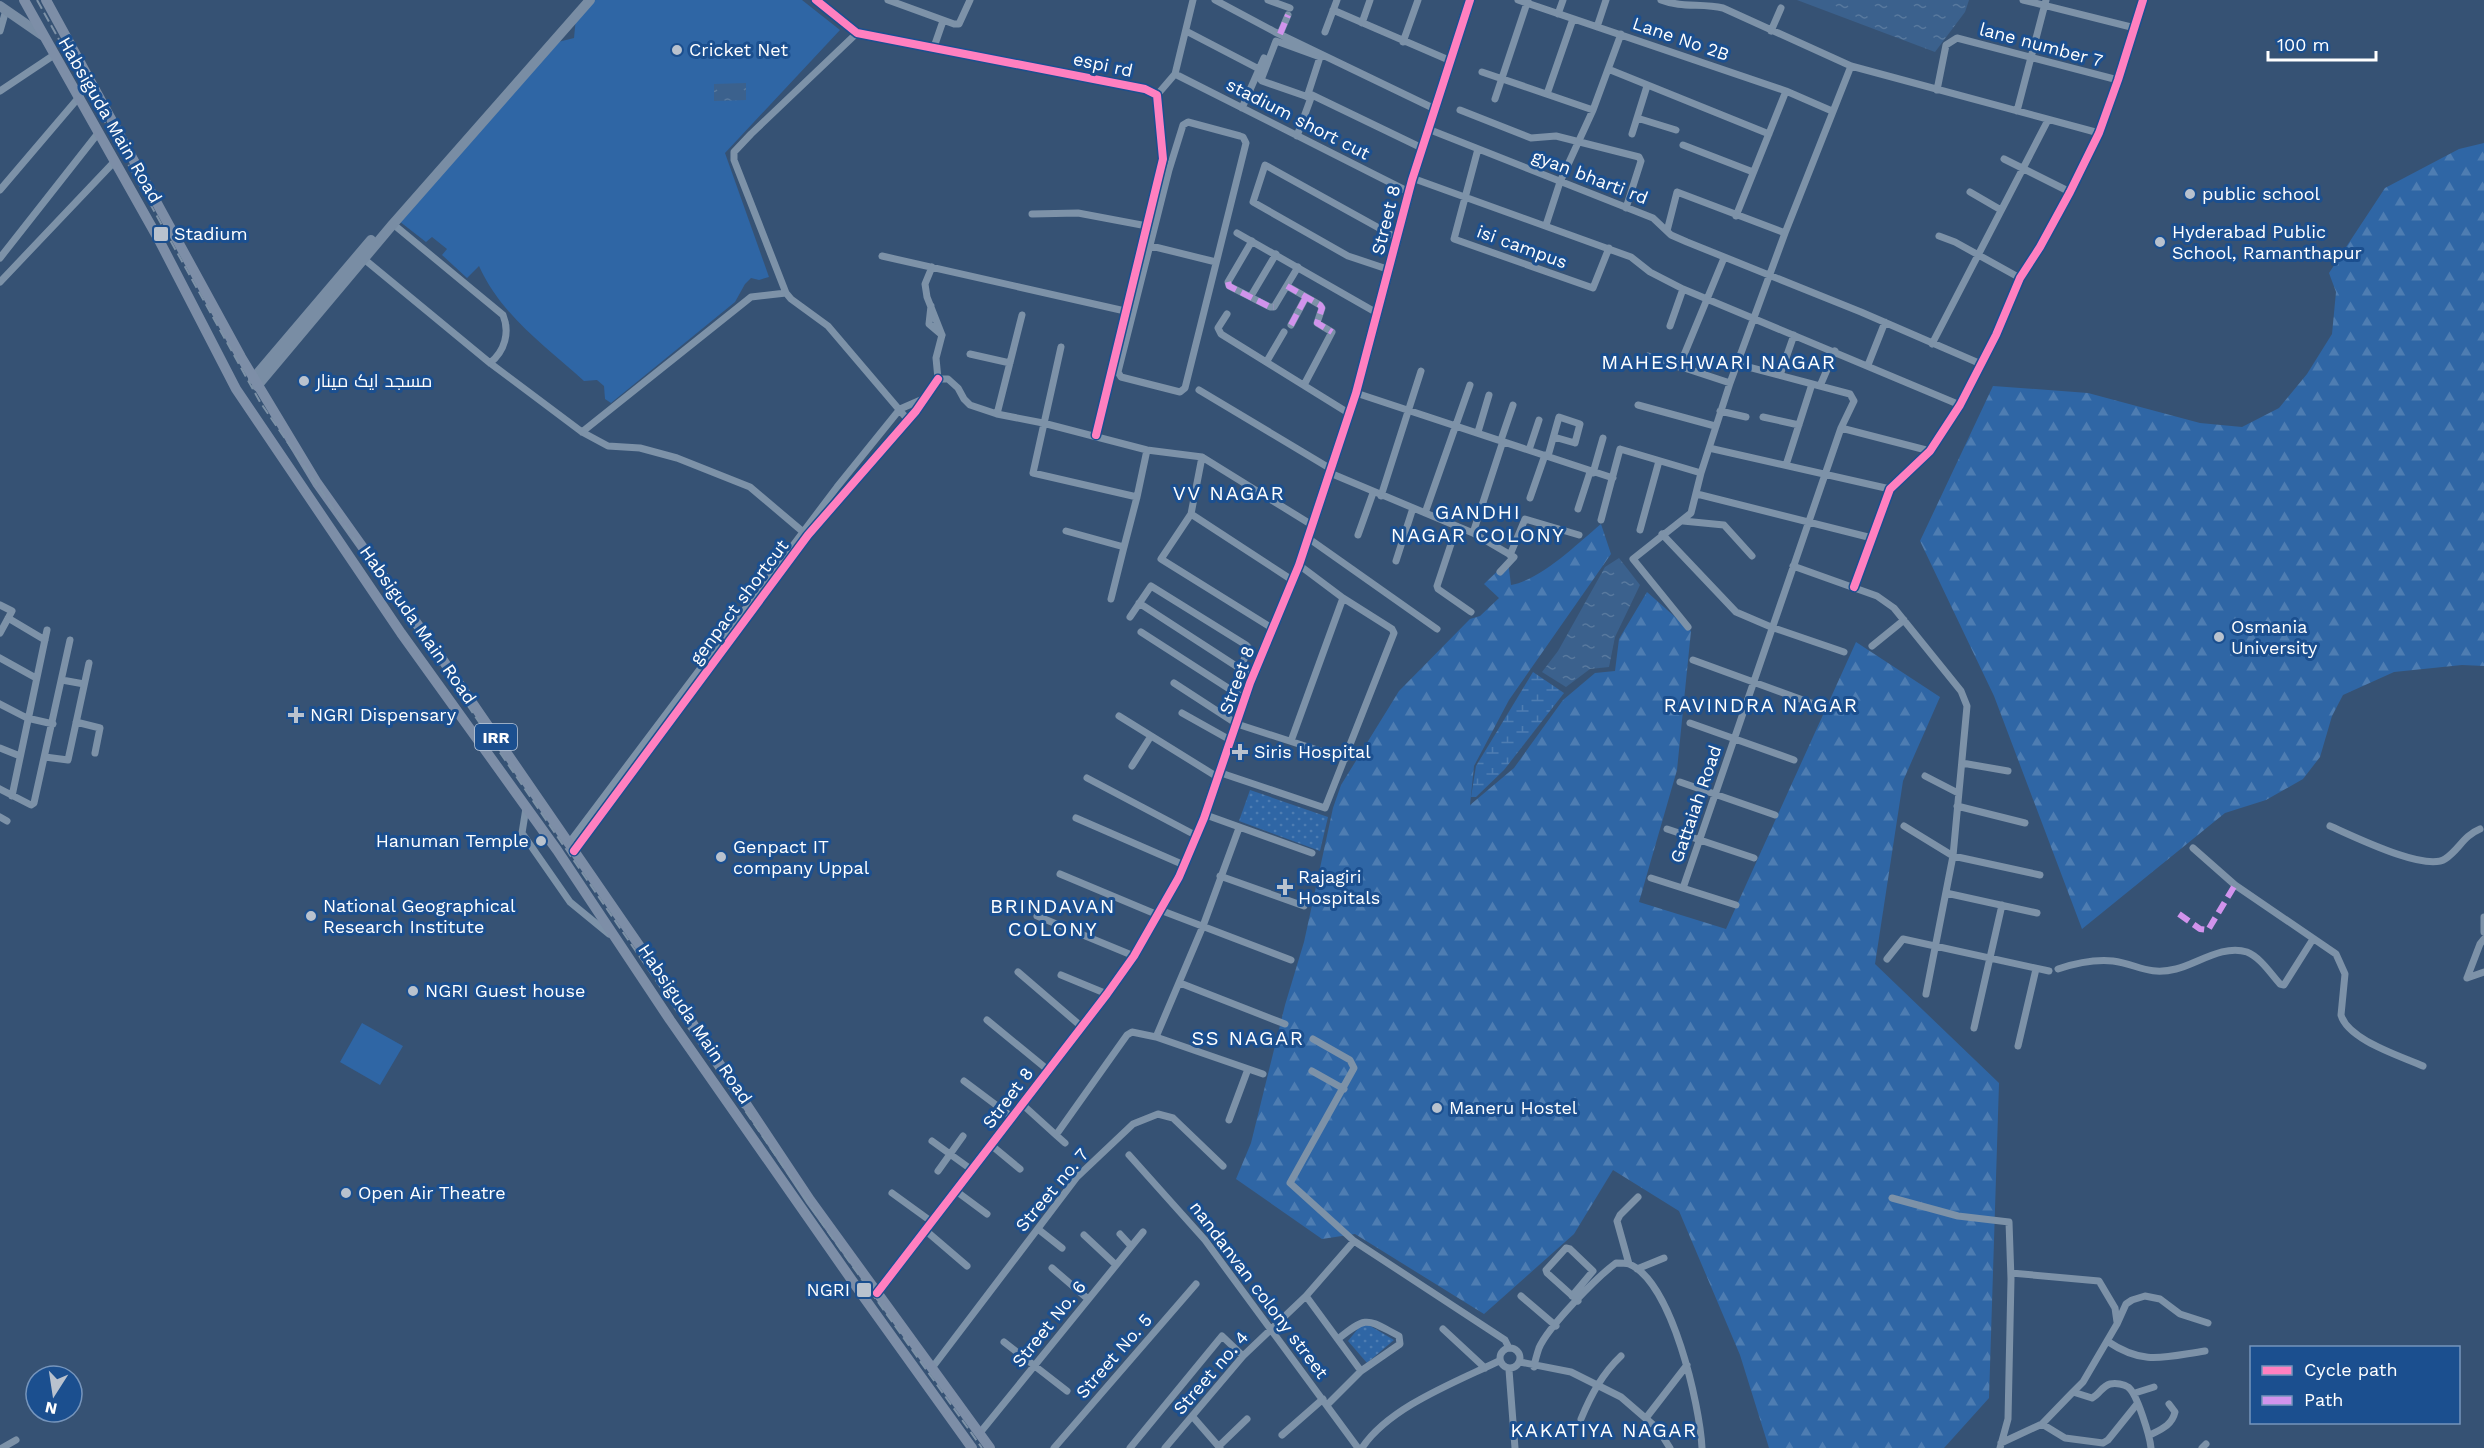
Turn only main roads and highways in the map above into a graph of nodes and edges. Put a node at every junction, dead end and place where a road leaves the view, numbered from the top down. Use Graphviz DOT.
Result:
graph roads {
  1 [pos="24,0"];
  2 [pos="46,0"];
  3 [pos="321,489"];
  4 [pos="309,497"];
  5 [pos="685,1012"];
  6 [pos="670,1020"];
  7 [pos="972,1448"];
  8 [pos="990,1448"];
  1 -- 4 [label="main road, Habsiguda Main Road / IRR"];
  2 -- 3 [label="main road, Habsiguda Main Road / IRR"];
  3 -- 4 [label="main road"];
  3 -- 5 [label="main road, Habsiguda Main Road / IRR"];
  4 -- 6 [label="main road, Habsiguda Main Road / IRR"];
  5 -- 6 [label="main road"];
  5 -- 8 [label="main road, Habsiguda Main Road / IRR"];
  6 -- 7 [label="main road, Habsiguda Main Road / IRR"];
}
